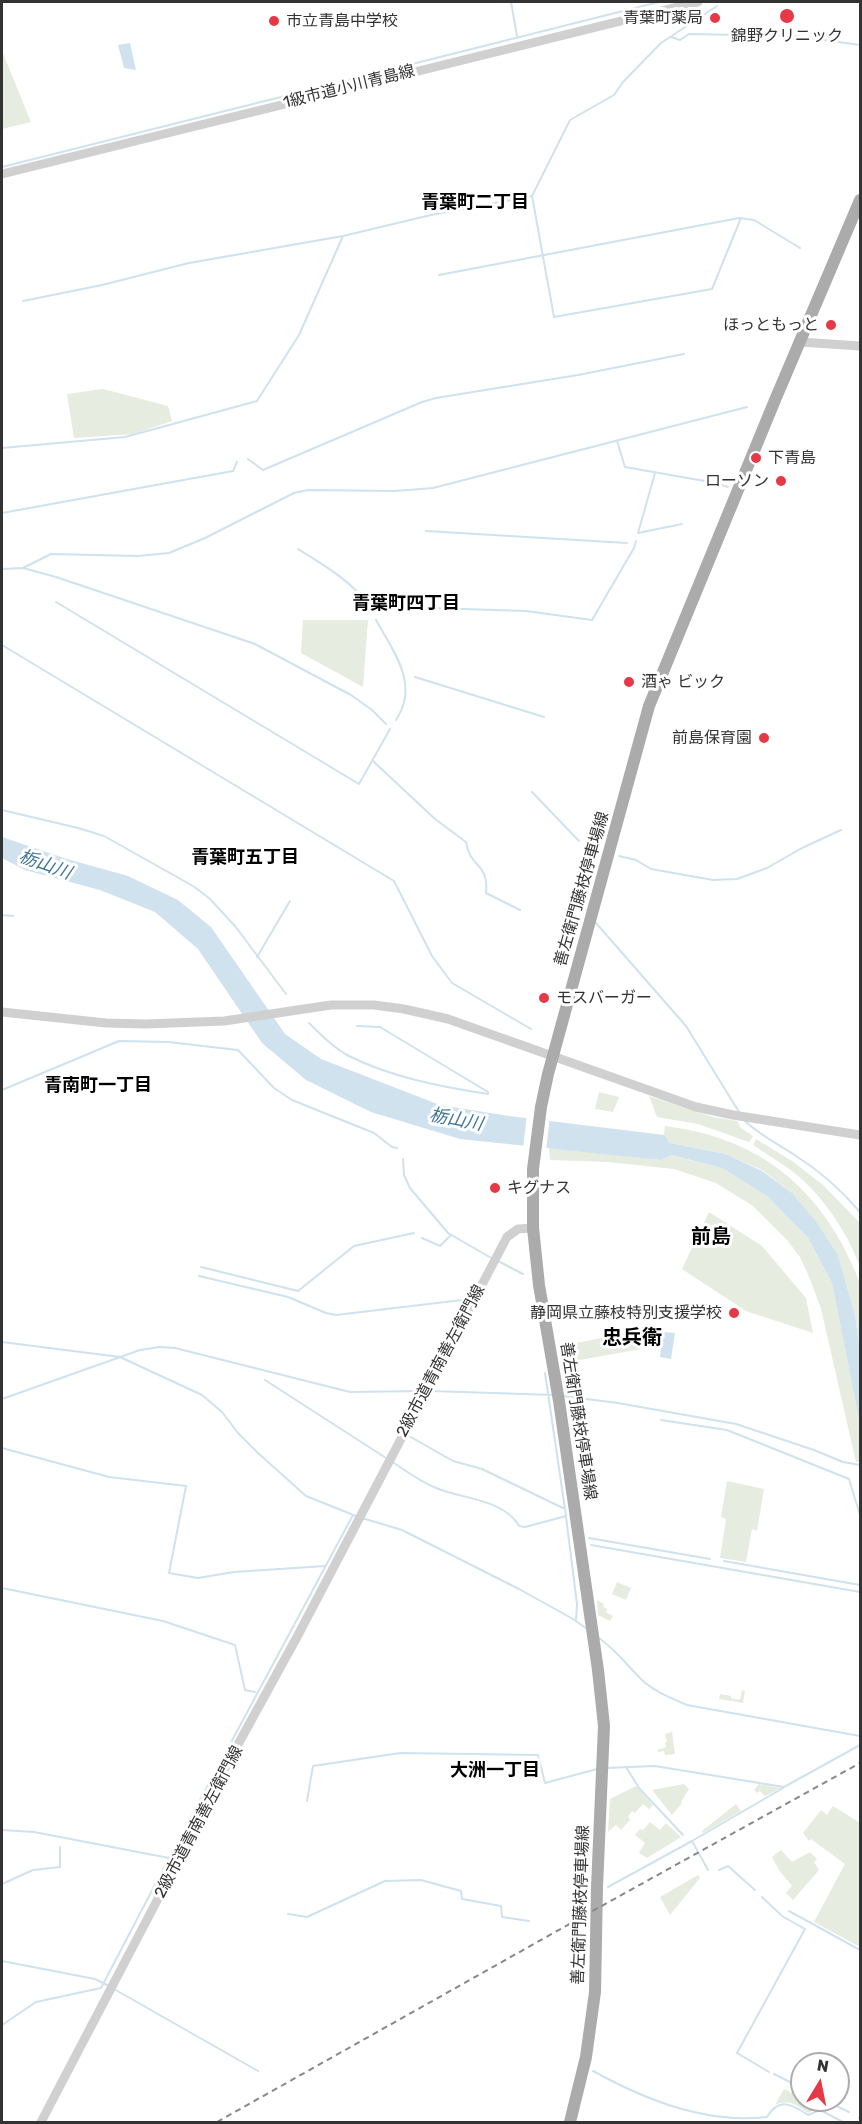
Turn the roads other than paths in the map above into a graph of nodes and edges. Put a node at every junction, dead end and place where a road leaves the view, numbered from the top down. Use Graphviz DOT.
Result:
graph roads {
  1 [pos="698,2"];
  2 [pos="2,174"];
  3 [pos="861,200"];
  4 [pos="800,342"];
  5 [pos="861,346"];
  6 [pos="2,1012"];
  7 [pos="552,1056"];
  8 [pos="861,1135"];
  9 [pos="532,1228"];
  10 [pos="40,2122"];
  11 [pos="570,2122"];
  1 -- 2 [label="street, 1級市道小川青島線"];
  3 -- 4 [label="main road"];
  4 -- 5 [label="street"];
  4 -- 7 [label="main road, 善左衛門藤枝停車場線"];
  6 -- 7 [label="street"];
  7 -- 8 [label="street"];
  7 -- 9 [label="main road, 善左衛門藤枝停車場線"];
  9 -- 10 [label="street, 2級市道青南善左衛門線"];
  9 -- 11 [label="main road, 善左衛門藤枝停車場線"];
}
